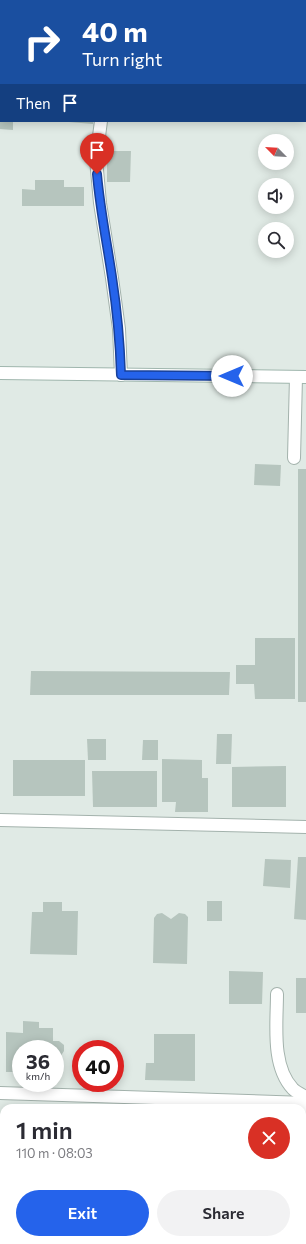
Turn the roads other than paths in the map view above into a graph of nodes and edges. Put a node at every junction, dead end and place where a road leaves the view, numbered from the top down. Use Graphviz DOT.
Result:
graph roads {
  1 [pos="101,122"];
  2 [pos="0,373"];
  3 [pos="121,375"];
  4 [pos="301,377"];
  5 [pos="294,458"];
  6 [pos="0,820"];
  7 [pos="306,827"];
  8 [pos="277,994"];
  9 [pos="0,1093"];
  10 [pos="306,1097"];
  11 [pos="306,1103"];
  1 -- 3 [label="street"];
  2 -- 3 [label="street"];
  3 -- 4 [label="street"];
  4 -- 5 [label="street"];
  6 -- 7 [label="street"];
  8 -- 10 [label="street"];
  9 -- 11 [label="street"];
}
